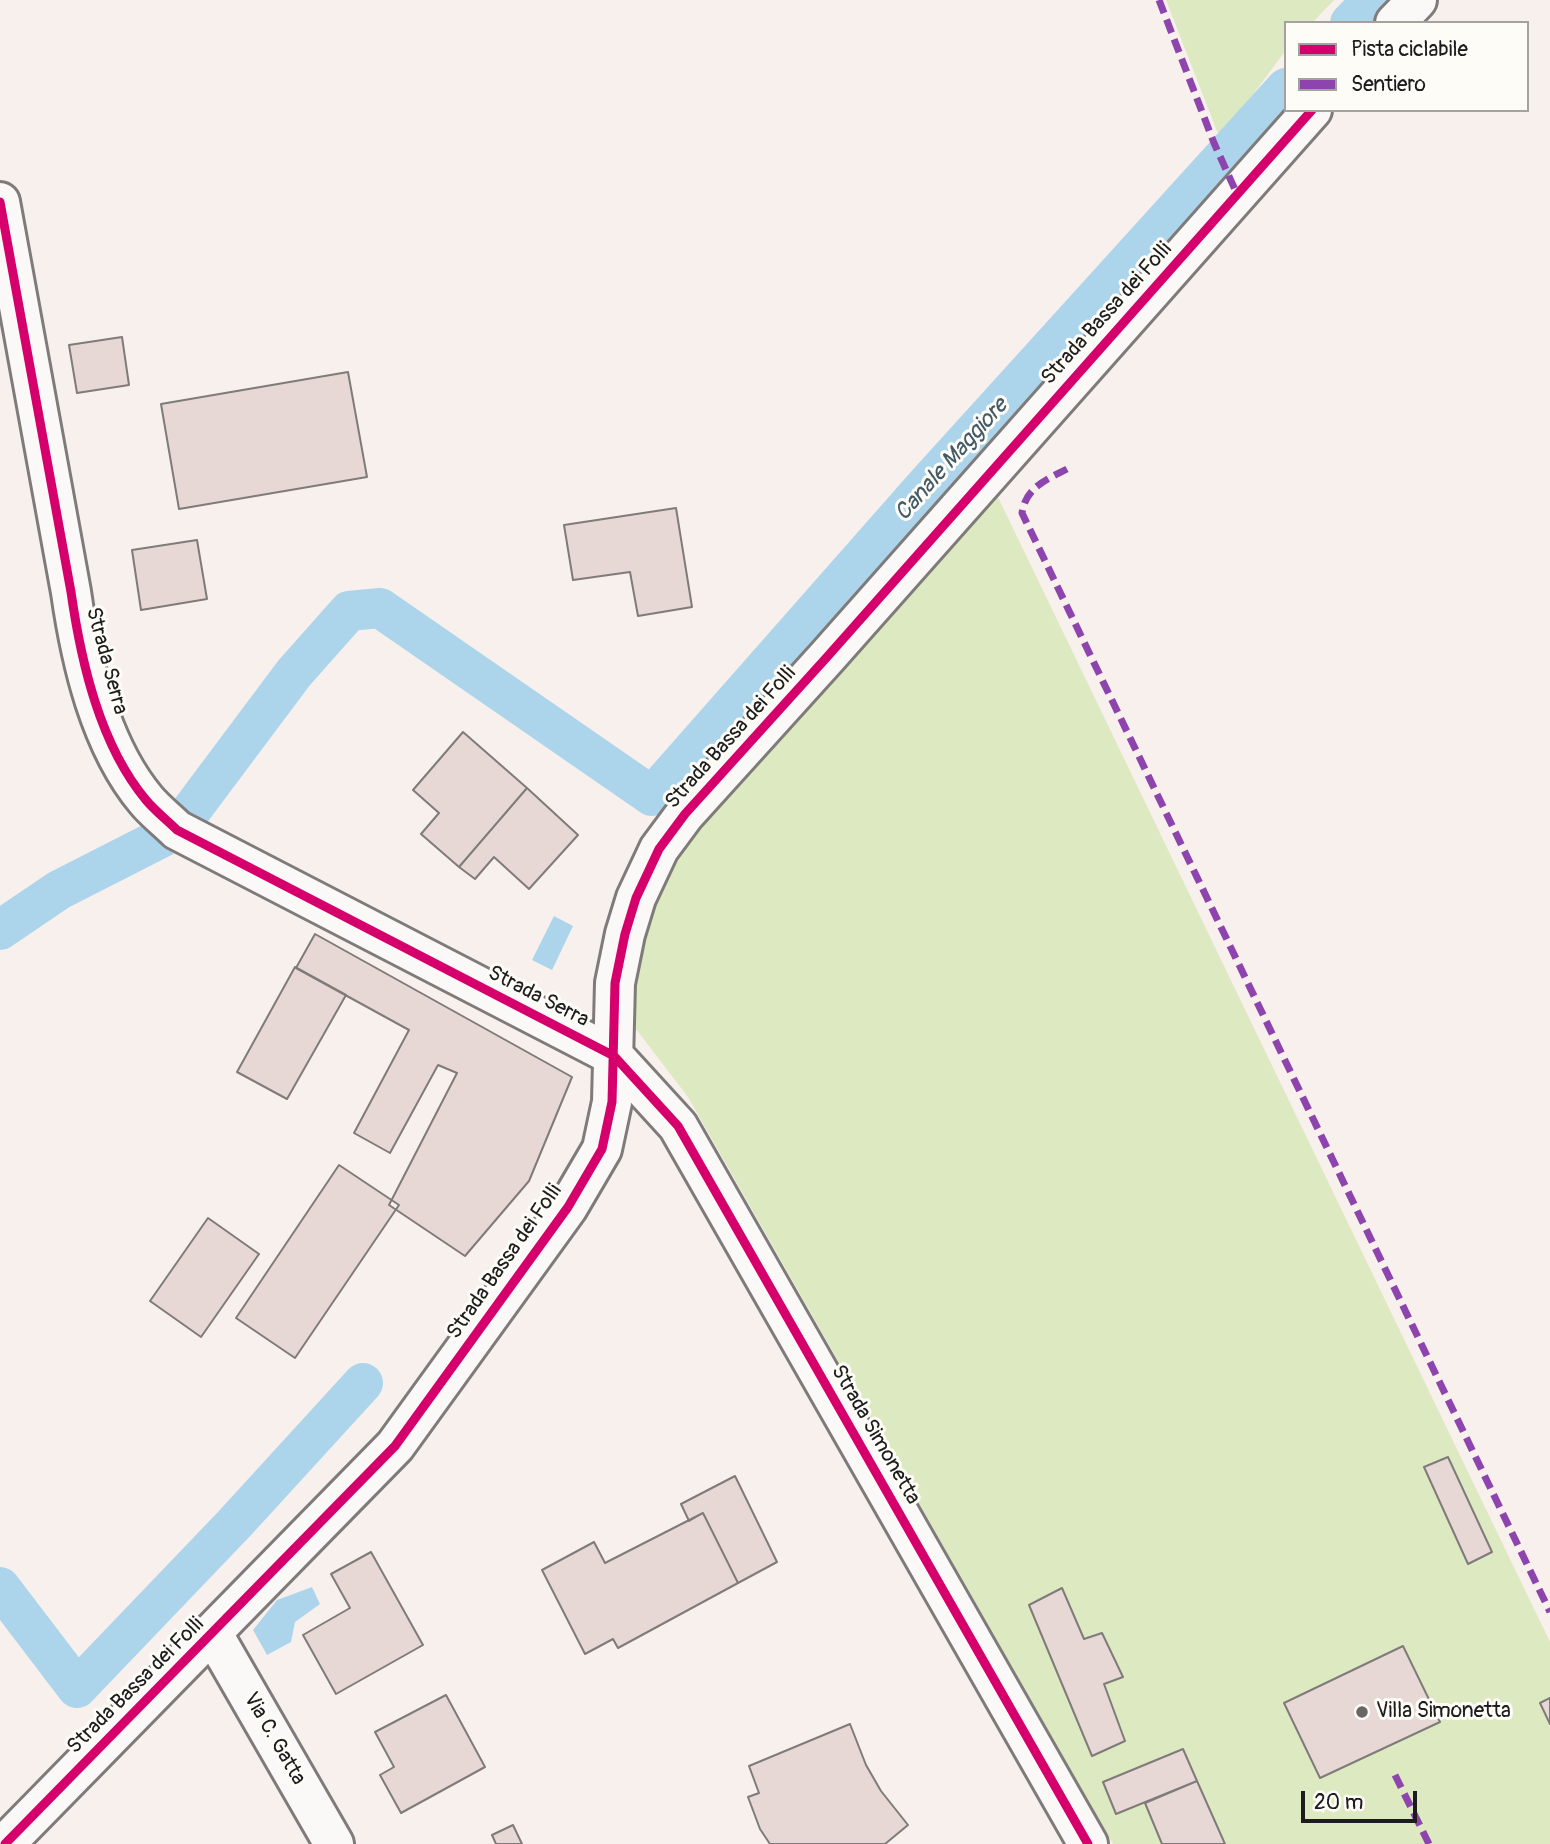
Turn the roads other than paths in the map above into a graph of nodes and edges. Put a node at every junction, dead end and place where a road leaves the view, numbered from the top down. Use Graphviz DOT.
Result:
graph roads {
  1 [pos="1416,0"];
  2 [pos="1397,21"];
  3 [pos="1310,112"];
  4 [pos="0,202"];
  5 [pos="614,1056"];
  6 [pos="213,1634"];
  7 [pos="5,1844"];
  8 [pos="334,1844"];
  9 [pos="1088,1844"];
  1 -- 2 [label="street"];
  3 -- 5 [label="street, Strada Bassa dei Folli"];
  4 -- 5 [label="street, Strada Serra"];
  5 -- 6 [label="street, Strada Bassa dei Folli"];
  5 -- 9 [label="street, Strada Simonetta"];
  6 -- 7 [label="street, Strada Bassa dei Folli"];
  6 -- 8 [label="street, Via C. Gatta"];
}
